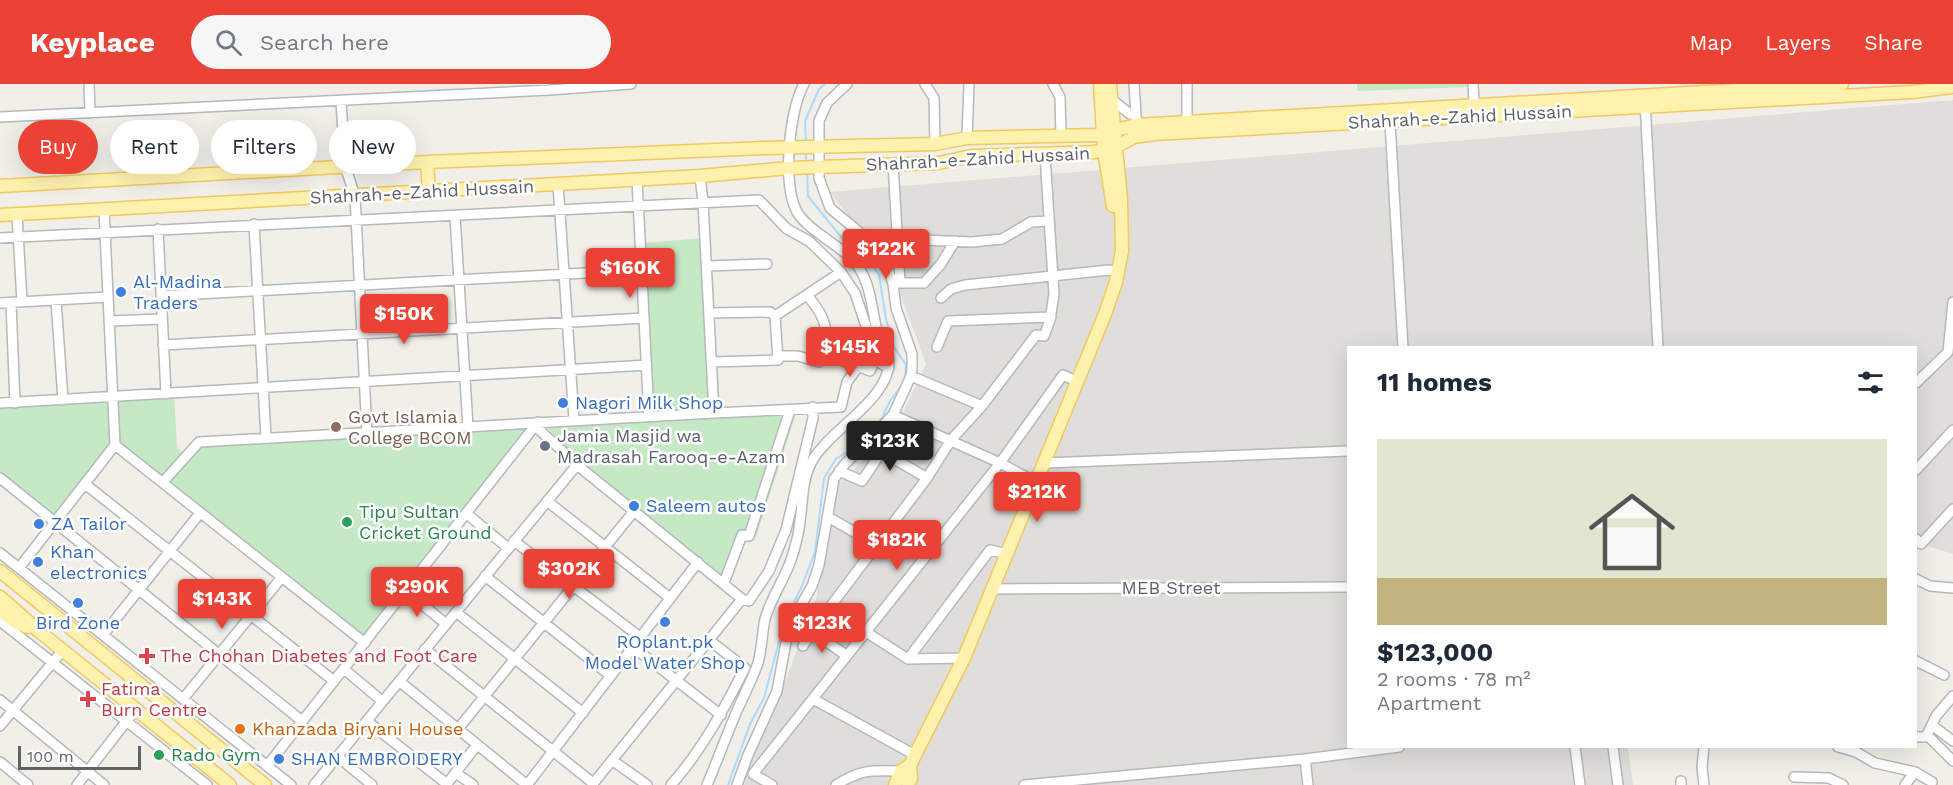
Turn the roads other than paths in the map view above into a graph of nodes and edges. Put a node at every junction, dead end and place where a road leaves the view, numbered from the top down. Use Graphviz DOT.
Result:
graph roads {
  1 [pos="89,84"];
  2 [pos="631,84"];
  3 [pos="804,84"];
  4 [pos="847,84"];
  5 [pos="925,84"];
  6 [pos="969,84"];
  7 [pos="1053,84"];
  8 [pos="1100,84"];
  9 [pos="1110,84"];
  10 [pos="1134,84"];
  11 [pos="1187,84"];
  12 [pos="1473,84"];
  13 [pos="1842,84"];
  14 [pos="1953,87"];
  15 [pos="1111,99"];
  16 [pos="341,101"];
  17 [pos="1645,101"];
  18 [pos="1474,105"];
  19 [pos="90,113"];
  20 [pos="0,117"];
  21 [pos="342,120"];
  22 [pos="1187,122"];
  23 [pos="1390,122"];
  24 [pos="1136,125"];
  25 [pos="1109,133"];
  26 [pos="1060,136"];
  27 [pos="967,138"];
  28 [pos="935,144"];
  29 [pos="815,147"];
  30 [pos="791,148"];
  31 [pos="1110,149"];
  32 [pos="1045,155"];
  33 [pos="428,162"];
  34 [pos="416,163"];
  35 [pos="893,164"];
  36 [pos="329,167"];
  37 [pos="793,168"];
  38 [pos="815,168"];
  39 [pos="348,174"];
  40 [pos="700,176"];
  41 [pos="636,179"];
  42 [pos="558,184"];
  43 [pos="0,186"];
  44 [pos="429,191"];
  45 [pos="355,195"];
  46 [pos="703,202"];
  47 [pos="638,207"];
  48 [pos="104,210"];
  49 [pos="560,210"];
  50 [pos="17,214"];
  51 [pos="0,216"];
  52 [pos="455,216"];
  53 [pos="357,221"];
  54 [pos="1049,221"];
  55 [pos="254,224"];
  56 [pos="158,230"];
  57 [pos="105,232"];
  58 [pos="18,237"];
  59 [pos="0,238"];
  60 [pos="897,239"];
  61 [pos="955,240"];
  62 [pos="767,264"];
  63 [pos="706,266"];
  64 [pos="1118,268"];
  65 [pos="642,270"];
  66 [pos="840,272"];
  67 [pos="564,274"];
  68 [pos="1054,274"];
  69 [pos="459,280"];
  70 [pos="896,284"];
  71 [pos="360,285"];
  72 [pos="258,291"];
  73 [pos="807,295"];
  74 [pos="160,296"];
  75 [pos="108,297"];
  76 [pos="941,298"];
  77 [pos="57,300"];
  78 [pos="22,302"];
  79 [pos="1953,302"];
  80 [pos="0,303"];
  81 [pos="11,303"];
  82 [pos="709,313"];
  83 [pos="776,316"];
  84 [pos="1051,317"];
  85 [pos="162,318"];
  86 [pos="644,318"];
  87 [pos="109,321"];
  88 [pos="568,322"];
  89 [pos="462,328"];
  90 [pos="362,334"];
  91 [pos="261,340"];
  92 [pos="163,345"];
  93 [pos="859,346"];
  94 [pos="1403,346"];
  95 [pos="1658,346"];
  96 [pos="937,347"];
  97 [pos="882,350"];
  98 [pos="822,353"];
  99 [pos="778,356"];
  100 [pos="875,360"];
  101 [pos="711,362"];
  102 [pos="647,365"];
  103 [pos="858,366"];
  104 [pos="889,368"];
  105 [pos="571,370"];
  106 [pos="465,376"];
  107 [pos="911,376"];
  108 [pos="364,382"];
  109 [pos="1078,382"];
  110 [pos="1917,382"];
  111 [pos="264,388"];
  112 [pos="166,394"];
  113 [pos="113,397"];
  114 [pos="63,400"];
  115 [pos="15,402"];
  116 [pos="0,403"];
  117 [pos="982,406"];
  118 [pos="813,407"];
  119 [pos="790,410"];
  120 [pos="714,413"];
  121 [pos="893,415"];
  122 [pos="649,417"];
  123 [pos="574,420"];
  124 [pos="537,425"];
  125 [pos="468,426"];
  126 [pos="1953,430"];
  127 [pos="366,432"];
  128 [pos="266,438"];
  129 [pos="951,440"];
  130 [pos="867,443"];
  131 [pos="115,445"];
  132 [pos="1347,451"];
  133 [pos="882,452"];
  134 [pos="1000,463"];
  135 [pos="1045,463"];
  136 [pos="577,465"];
  137 [pos="1917,469"];
  138 [pos="839,471"];
  139 [pos="0,478"];
  140 [pos="927,478"];
  141 [pos="163,482"];
  142 [pos="1037,483"];
  143 [pos="85,484"];
  144 [pos="547,501"];
  145 [pos="634,510"];
  146 [pos="1953,510"];
  147 [pos="200,513"];
  148 [pos="467,514"];
  149 [pos="828,517"];
  150 [pos="55,523"];
  151 [pos="1917,540"];
  152 [pos="511,544"];
  153 [pos="877,545"];
  154 [pos="605,546"];
  155 [pos="170,551"];
  156 [pos="0,553"];
  157 [pos="1008,554"];
  158 [pos="698,562"];
  159 [pos="20,568"];
  160 [pos="0,571"];
  161 [pos="485,576"];
  162 [pos="282,577"];
  163 [pos="1917,580"];
  164 [pos="724,584"];
  165 [pos="573,586"];
  166 [pos="1347,587"];
  167 [pos="1953,588"];
  168 [pos="993,589"];
  169 [pos="139,590"];
  170 [pos="406,591"];
  171 [pos="0,597"];
  172 [pos="670,598"];
  173 [pos="742,599"];
  174 [pos="0,611"];
  175 [pos="456,612"];
  176 [pos="251,615"];
  177 [pos="0,621"];
  178 [pos="544,622"];
  179 [pos="446,624"];
  180 [pos="812,631"];
  181 [pos="40,632"];
  182 [pos="866,632"];
  183 [pos="103,635"];
  184 [pos="640,637"];
  185 [pos="709,640"];
  186 [pos="365,643"];
  187 [pos="803,646"];
  188 [pos="633,647"];
  189 [pos="425,649"];
  190 [pos="63,650"];
  191 [pos="219,655"];
  192 [pos="847,656"];
  193 [pos="514,658"];
  194 [pos="964,658"];
  195 [pos="908,659"];
  196 [pos="1917,662"];
  197 [pos="52,663"];
  198 [pos="344,669"];
  199 [pos="611,675"];
  200 [pos="1944,675"];
  201 [pos="102,680"];
  202 [pos="676,680"];
  203 [pos="334,681"];
  204 [pos="399,681"];
  205 [pos="92,693"];
  206 [pos="484,696"];
  207 [pos="1953,696"];
  208 [pos="159,699"];
  209 [pos="183,699"];
  210 [pos="813,699"];
  211 [pos="0,700"];
  212 [pos="382,701"];
  213 [pos="13,710"];
  214 [pos="140,713"];
  215 [pos="583,713"];
  216 [pos="721,715"];
  217 [pos="366,721"];
  218 [pos="128,722"];
  219 [pos="302,722"];
  220 [pos="0,726"];
  221 [pos="1933,726"];
  222 [pos="458,729"];
  223 [pos="1927,735"];
  224 [pos="1917,737"];
  225 [pos="1953,741"];
  226 [pos="477,744"];
  227 [pos="1391,748"];
  228 [pos="1575,748"];
  229 [pos="1613,748"];
  230 [pos="1704,748"];
  231 [pos="1842,748"];
  232 [pos="553,752"];
  233 [pos="1951,755"];
  234 [pos="337,756"];
  235 [pos="1305,759"];
  236 [pos="612,760"];
  237 [pos="0,762"];
  238 [pos="201,762"];
  239 [pos="908,764"];
  240 [pos="267,766"];
  241 [pos="88,771"];
  242 [pos="859,772"];
  243 [pos="1915,772"];
  244 [pos="193,773"];
  245 [pos="456,773"];
  246 [pos="1794,777"];
  247 [pos="1932,782"];
  248 [pos="593,784"];
  249 [pos="1057,784"];
  250 [pos="28,785"];
  251 [pos="77,785"];
  252 [pos="104,785"];
  253 [pos="207,785"];
  254 [pos="230,785"];
  255 [pos="265,785"];
  256 [pos="291,785"];
  257 [pos="314,785"];
  258 [pos="372,785"];
  259 [pos="447,785"];
  260 [pos="473,785"];
  261 [pos="527,785"];
  262 [pos="647,785"];
  263 [pos="671,785"];
  264 [pos="707,785"];
  265 [pos="737,785"];
  266 [pos="772,785"];
  267 [pos="836,785"];
  268 [pos="855,785"];
  269 [pos="895,785"];
  270 [pos="908,785"];
  271 [pos="1024,785"];
  272 [pos="1308,785"];
  273 [pos="1580,785"];
  274 [pos="1618,785"];
  275 [pos="1704,785"];
  276 [pos="1843,785"];
  277 [pos="1905,785"];
  1 -- 19 [label="street"];
  2 -- 16 [label="street"];
  3 -- 30 [label="street"];
  4 -- 29 [label="street"];
  5 -- 28 [label="street"];
  6 -- 27 [label="street"];
  7 -- 26 [label="street"];
  8 -- 25 [label="main road"];
  9 -- 15 [label="main road"];
  10 -- 24 [label="street"];
  11 -- 22 [label="street"];
  12 -- 18 [label="street"];
  13 -- 17 [label="main road, Shahrah-e-Zahid Hussain"];
  14 -- 17 [label="main road, Shahrah-e-Zahid Hussain"];
  15 -- 24 [label="street"];
  15 -- 25 [label="main road"];
  16 -- 19 [label="street"];
  16 -- 21 [label="street"];
  17 -- 18 [label="main road, Shahrah-e-Zahid Hussain"];
  17 -- 23 [label="main road, Shahrah-e-Zahid Hussain"];
  17 -- 95 [label="street"];
  18 -- 22 [label="main road, Shahrah-e-Zahid Hussain"];
  19 -- 20 [label="street"];
  22 -- 24 [label="main road, Shahrah-e-Zahid Hussain"];
  23 -- 24 [label="main road, Shahrah-e-Zahid Hussain"];
  23 -- 94 [label="street"];
  24 -- 25 [label="main road, Shahrah-e-Zahid Hussain"];
  24 -- 31 [label="main road, Shahrah-e-Zahid Hussain"];
  25 -- 26 [label="main road, Shahrah-e-Zahid Hussain"];
  25 -- 31 [label="main road"];
  26 -- 27 [label="main road, Shahrah-e-Zahid Hussain"];
  27 -- 28 [label="main road, Shahrah-e-Zahid Hussain"];
  28 -- 29 [label="main road, Shahrah-e-Zahid Hussain"];
  29 -- 30 [label="main road, Shahrah-e-Zahid Hussain"];
  29 -- 38 [label="street"];
  30 -- 33 [label="main road, Shahrah-e-Zahid Hussain"];
  30 -- 37 [label="street"];
  31 -- 32 [label="main road, Shahrah-e-Zahid Hussain"];
  31 -- 64 [label="main road"];
  32 -- 35 [label="main road, Shahrah-e-Zahid Hussain"];
  32 -- 54 [label="street"];
  33 -- 34 [label="main road, Shahrah-e-Zahid Hussain"];
  33 -- 44 [label="main road"];
  35 -- 38 [label="main road, Shahrah-e-Zahid Hussain"];
  35 -- 60 [label="street"];
  36 -- 43 [label="main road, Shahrah-e-Zahid Hussain"];
  37 -- 38 [label="main road, Shahrah-e-Zahid Hussain"];
  37 -- 40 [label="main road, Shahrah-e-Zahid Hussain"];
  37 -- 104 [label="street"];
  38 -- 70 [label="street"];
  39 -- 45 [label="street"];
  40 -- 41 [label="main road, Shahrah-e-Zahid Hussain"];
  40 -- 46 [label="street"];
  41 -- 42 [label="main road, Shahrah-e-Zahid Hussain"];
  41 -- 47 [label="street"];
  42 -- 44 [label="main road, Shahrah-e-Zahid Hussain"];
  42 -- 49 [label="street"];
  44 -- 45 [label="main road, Shahrah-e-Zahid Hussain"];
  45 -- 48 [label="main road, Shahrah-e-Zahid Hussain"];
  45 -- 53 [label="street"];
  46 -- 47 [label="street"];
  46 -- 63 [label="street"];
  46 -- 66 [label="street"];
  47 -- 49 [label="street"];
  47 -- 65 [label="street"];
  48 -- 50 [label="main road, Shahrah-e-Zahid Hussain"];
  48 -- 57 [label="street"];
  49 -- 52 [label="street"];
  49 -- 67 [label="street"];
  50 -- 51 [label="main road, Shahrah-e-Zahid Hussain"];
  50 -- 58 [label="street"];
  52 -- 53 [label="street"];
  52 -- 69 [label="street"];
  53 -- 55 [label="street"];
  53 -- 71 [label="street"];
  54 -- 61 [label="street"];
  54 -- 68 [label="street"];
  55 -- 56 [label="street"];
  55 -- 72 [label="street"];
  56 -- 57 [label="street"];
  56 -- 74 [label="street"];
  57 -- 58 [label="street"];
  57 -- 75 [label="street"];
  58 -- 59 [label="street"];
  58 -- 78 [label="street"];
  60 -- 61 [label="street"];
  60 -- 70 [label="street"];
  61 -- 70 [label="street"];
  62 -- 63 [label="street"];
  63 -- 82 [label="street"];
  64 -- 68 [label="street"];
  64 -- 109 [label="main road"];
  65 -- 67 [label="street"];
  65 -- 86 [label="street"];
  66 -- 73 [label="street"];
  66 -- 97 [label="street"];
  67 -- 69 [label="street"];
  67 -- 88 [label="street"];
  68 -- 76 [label="street"];
  68 -- 84 [label="street"];
  69 -- 71 [label="street"];
  69 -- 89 [label="street"];
  70 -- 107 [label="street"];
  71 -- 72 [label="street"];
  71 -- 90 [label="street"];
  72 -- 74 [label="street"];
  72 -- 91 [label="street"];
  73 -- 83 [label="street"];
  73 -- 98 [label="street"];
  74 -- 85 [label="street"];
  75 -- 77 [label="street"];
  75 -- 87 [label="street"];
  77 -- 78 [label="street"];
  77 -- 114 [label="street"];
  78 -- 81 [label="street"];
  79 -- 110 [label="street"];
  80 -- 81 [label="street"];
  81 -- 115 [label="street"];
  82 -- 83 [label="street"];
  82 -- 101 [label="street"];
  83 -- 99 [label="street"];
  84 -- 96 [label="street"];
  84 -- 117 [label="street"];
  85 -- 87 [label="street"];
  85 -- 92 [label="street"];
  86 -- 88 [label="street"];
  86 -- 102 [label="street"];
  87 -- 113 [label="street"];
  88 -- 89 [label="street"];
  88 -- 105 [label="street"];
  89 -- 90 [label="street"];
  89 -- 106 [label="street"];
  90 -- 91 [label="street"];
  90 -- 108 [label="street"];
  91 -- 92 [label="street"];
  91 -- 111 [label="street"];
  92 -- 112 [label="street"];
  93 -- 100 [label="street"];
  98 -- 99 [label="street"];
  98 -- 103 [label="street"];
  99 -- 101 [label="street"];
  100 -- 103 [label="street"];
  100 -- 104 [label="street"];
  101 -- 120 [label="street"];
  102 -- 105 [label="street"];
  102 -- 122 [label="street"];
  103 -- 118 [label="street"];
  104 -- 264 [label="street"];
  105 -- 106 [label="street"];
  105 -- 123 [label="street"];
  106 -- 108 [label="street"];
  106 -- 125 [label="street"];
  107 -- 117 [label="street"];
  107 -- 121 [label="street"];
  108 -- 111 [label="street"];
  108 -- 127 [label="street"];
  109 -- 134 [label="street"];
  109 -- 135 [label="main road"];
  111 -- 112 [label="street"];
  111 -- 128 [label="street"];
  112 -- 113 [label="street"];
  113 -- 114 [label="street"];
  113 -- 131 [label="street"];
  114 -- 115 [label="street"];
  115 -- 116 [label="street"];
  117 -- 129 [label="street"];
  118 -- 119 [label="street"];
  118 -- 173 [label="street"];
  119 -- 120 [label="street"];
  119 -- 164 [label="street"];
  120 -- 122 [label="street"];
  121 -- 129 [label="street"];
  121 -- 130 [label="street"];
  122 -- 123 [label="street"];
  123 -- 124 [label="street"];
  124 -- 125 [label="street"];
  124 -- 136 [label="street"];
  124 -- 148 [label="street"];
  125 -- 127 [label="street"];
  126 -- 137 [label="street"];
  127 -- 128 [label="street"];
  128 -- 141 [label="street"];
  129 -- 134 [label="street"];
  129 -- 140 [label="street"];
  130 -- 133 [label="street"];
  130 -- 138 [label="street"];
  131 -- 141 [label="street"];
  131 -- 143 [label="street"];
  132 -- 135 [label="street"];
  133 -- 138 [label="street"];
  133 -- 140 [label="street"];
  134 -- 142 [label="street"];
  134 -- 182 [label="street"];
  135 -- 142 [label="main road"];
  136 -- 144 [label="street"];
  136 -- 145 [label="street"];
  138 -- 149 [label="street"];
  139 -- 150 [label="street"];
  140 -- 153 [label="street"];
  141 -- 147 [label="street"];
  142 -- 157 [label="main road"];
  143 -- 150 [label="street"];
  143 -- 155 [label="street"];
  144 -- 152 [label="street"];
  144 -- 154 [label="street"];
  145 -- 154 [label="street"];
  145 -- 158 [label="street"];
  146 -- 151 [label="street"];
  147 -- 155 [label="street"];
  147 -- 162 [label="street"];
  148 -- 152 [label="street"];
  148 -- 170 [label="street"];
  149 -- 153 [label="street"];
  149 -- 265 [label="street"];
  150 -- 159 [label="street"];
  150 -- 169 [label="street"];
  152 -- 161 [label="street"];
  152 -- 165 [label="street"];
  153 -- 180 [label="street"];
  154 -- 165 [label="street"];
  154 -- 172 [label="street"];
  155 -- 169 [label="street"];
  155 -- 176 [label="street"];
  156 -- 159 [label="street"];
  157 -- 168 [label="main road"];
  157 -- 195 [label="street"];
  158 -- 164 [label="street"];
  158 -- 172 [label="street"];
  159 -- 183 [label="street"];
  160 -- 208 [label="main road"];
  161 -- 175 [label="street"];
  161 -- 178 [label="street"];
  162 -- 176 [label="street"];
  162 -- 186 [label="street"];
  163 -- 167 [label="street"];
  164 -- 173 [label="street"];
  165 -- 178 [label="street"];
  165 -- 184 [label="street"];
  166 -- 168 [label="street, MEB Street"];
  168 -- 194 [label="main road"];
  169 -- 183 [label="street"];
  169 -- 191 [label="street"];
  170 -- 179 [label="street"];
  170 -- 186 [label="street"];
  171 -- 181 [label="main road"];
  172 -- 184 [label="street"];
  173 -- 185 [label="street"];
  174 -- 181 [label="main road"];
  175 -- 179 [label="street"];
  175 -- 193 [label="street"];
  176 -- 191 [label="street"];
  176 -- 203 [label="street"];
  177 -- 197 [label="street"];
  178 -- 193 [label="street"];
  178 -- 199 [label="street"];
  179 -- 189 [label="street"];
  180 -- 187 [label="street"];
  180 -- 192 [label="street"];
  181 -- 190 [label="main road"];
  182 -- 192 [label="street"];
  182 -- 195 [label="street"];
  183 -- 209 [label="street"];
  184 -- 188 [label="street"];
  185 -- 202 [label="street"];
  185 -- 216 [label="street"];
  186 -- 198 [label="street"];
  188 -- 199 [label="street"];
  188 -- 202 [label="street"];
  189 -- 204 [label="street"];
  189 -- 206 [label="street"];
  190 -- 197 [label="street"];
  190 -- 201 [label="main road"];
  191 -- 209 [label="street"];
  191 -- 219 [label="street"];
  192 -- 210 [label="street"];
  193 -- 206 [label="street"];
  193 -- 215 [label="street"];
  194 -- 195 [label="street"];
  194 -- 239 [label="main road"];
  196 -- 200 [label="street"];
  197 -- 205 [label="street"];
  197 -- 213 [label="street"];
  198 -- 203 [label="street"];
  198 -- 212 [label="street"];
  199 -- 215 [label="street"];
  201 -- 205 [label="street"];
  201 -- 214 [label="main road"];
  202 -- 216 [label="street"];
  202 -- 236 [label="street"];
  203 -- 219 [label="street"];
  204 -- 212 [label="street"];
  204 -- 222 [label="street"];
  205 -- 218 [label="street"];
  206 -- 222 [label="street"];
  206 -- 232 [label="street"];
  207 -- 221 [label="street"];
  208 -- 214 [label="main road"];
  208 -- 255 [label="main road"];
  209 -- 240 [label="street"];
  210 -- 239 [label="street"];
  210 -- 266 [label="street"];
  211 -- 213 [label="street"];
  212 -- 217 [label="street"];
  213 -- 220 [label="street"];
  213 -- 241 [label="street"];
  214 -- 218 [label="street"];
  214 -- 238 [label="main road"];
  215 -- 232 [label="street"];
  216 -- 263 [label="street"];
  217 -- 234 [label="street"];
  217 -- 259 [label="street"];
  218 -- 241 [label="street"];
  218 -- 244 [label="street"];
  219 -- 240 [label="street"];
  221 -- 223 [label="street"];
  221 -- 225 [label="street"];
  222 -- 226 [label="street"];
  223 -- 224 [label="street"];
  223 -- 233 [label="street"];
  226 -- 245 [label="street"];
  226 -- 261 [label="street"];
  227 -- 235 [label="street"];
  228 -- 273 [label="street"];
  229 -- 274 [label="street"];
  230 -- 275 [label="street"];
  231 -- 243 [label="street"];
  232 -- 248 [label="street"];
  232 -- 261 [label="street"];
  234 -- 257 [label="street"];
  234 -- 258 [label="street"];
  235 -- 249 [label="street"];
  235 -- 272 [label="street"];
  236 -- 248 [label="street"];
  236 -- 262 [label="street"];
  237 -- 250 [label="street"];
  238 -- 244 [label="street"];
  238 -- 254 [label="main road"];
  239 -- 242 [label="street"];
  239 -- 269 [label="main road"];
  239 -- 270 [label="main road"];
  240 -- 256 [label="street"];
  241 -- 251 [label="street"];
  241 -- 252 [label="street"];
  242 -- 267 [label="street"];
  242 -- 268 [label="street"];
  243 -- 247 [label="street"];
  243 -- 277 [label="street"];
  244 -- 253 [label="street"];
  245 -- 259 [label="street"];
  245 -- 260 [label="street"];
  246 -- 276 [label="street"];
  249 -- 271 [label="street"];
}
